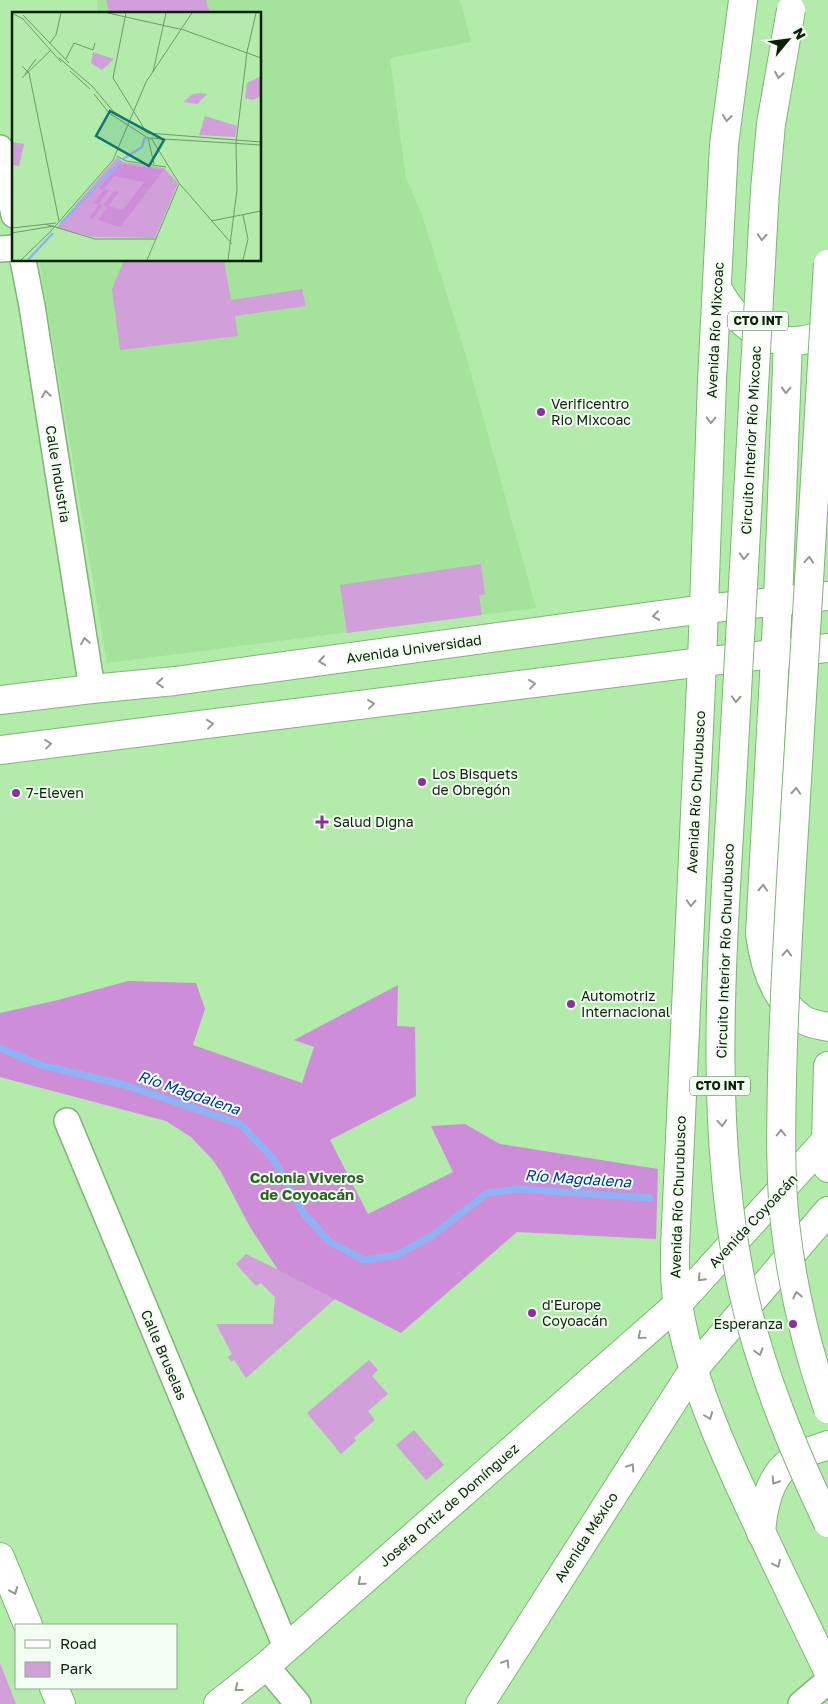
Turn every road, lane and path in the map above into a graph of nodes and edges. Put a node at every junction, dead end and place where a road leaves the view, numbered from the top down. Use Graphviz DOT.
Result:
graph roads {
  1 [pos="743,0"];
  2 [pos="791,10"];
  3 [pos="0,148"];
  4 [pos="12,205"];
  5 [pos="23,261"];
  6 [pos="828,264"];
  7 [pos="717,288"];
  8 [pos="828,333"];
  9 [pos="788,341"];
  10 [pos="828,596"];
  11 [pos="778,602"];
  12 [pos="704,609"];
  13 [pos="740,633"];
  14 [pos="828,648"];
  15 [pos="775,654"];
  16 [pos="702,662"];
  17 [pos="92,689"];
  18 [pos="0,700"];
  19 [pos="0,750"];
  20 [pos="828,1027"];
  21 [pos="828,1066"];
  22 [pos="67,1121"];
  23 [pos="827,1149"];
  24 [pos="828,1212"];
  25 [pos="678,1304"];
  26 [pos="693,1370"];
  27 [pos="828,1409"];
  28 [pos="828,1445"];
  29 [pos="828,1523"];
  30 [pos="761,1533"];
  31 [pos="0,1557"];
  32 [pos="28,1624"];
  33 [pos="286,1648"];
  34 [pos="266,1666"];
  35 [pos="828,1671"];
  36 [pos="828,1681"];
  37 [pos="54,1689"];
  38 [pos="60,1704"];
  39 [pos="218,1704"];
  40 [pos="298,1704"];
  41 [pos="480,1704"];
  42 [pos="801,1704"];
  1 -- 7 [label="main road, Avenida Río Mixcoac / CTO INT, one-way"];
  2 -- 13 [label="main road, Circuito Interior Río Mixcoac / CTO INT, one-way, bridge"];
  3 -- 4 [label="street"];
  17 -- 5 [label="street, Calle Industria, one-way"];
  27 -- 6 [label="main road, one-way, bridge"];
  7 -- 9 [label="main road"];
  7 -- 12 [label="main road, Avenida Río Mixcoac / CTO INT, one-way"];
  8 -- 9 [label="main road"];
  9 -- 11 [label="main road, one-way"];
  10 -- 11 [label="main road, Avenida Universidad"];
  11 -- 12 [label="main road, Avenida Universidad"];
  11 -- 15 [label="main road"];
  12 -- 16 [label="main road, Avenida Río Mixcoac / CTO INT"];
  12 -- 17 [label="main road, Avenida Universidad, one-way"];
  13 -- 29 [label="main road, Circuito Interior Río Churubusco / CTO INT, one-way, bridge"];
  14 -- 15 [label="main road"];
  15 -- 16 [label="main road"];
  20 -- 15 [label="main road, one-way"];
  19 -- 16 [label="main road, one-way"];
  16 -- 25 [label="main road, Avenida Río Churubusco / CTO INT, one-way"];
  17 -- 18 [label="main road, Avenida Universidad"];
  21 -- 23 [label="main road"];
  22 -- 33 [label="street, Calle Bruselas"];
  23 -- 25 [label="main road, Avenida Coyoacán, one-way"];
  24 -- 26 [label="main road"];
  25 -- 26 [label="main road, Avenida Río Churubusco / CTO INT"];
  25 -- 33 [label="main road, Josefa Ortiz de Domínguez, one-way"];
  26 -- 30 [label="main road, Avenida Río Churubusco / CTO INT, one-way"];
  41 -- 26 [label="main road, Avenida México, one-way"];
  28 -- 30 [label="main road, one-way"];
  30 -- 35 [label="main road, Avenida Río Churubusco / CTO INT, one-way"];
  31 -- 32 [label="main road, one-way"];
  33 -- 34 [label="main road, Josefa Ortiz de Domínguez"];
  34 -- 39 [label="main road, Josefa Ortiz de Domínguez, one-way"];
  34 -- 40 [label="street"];
  36 -- 42 [label="street"];
  37 -- 38 [label="main road"];
}
